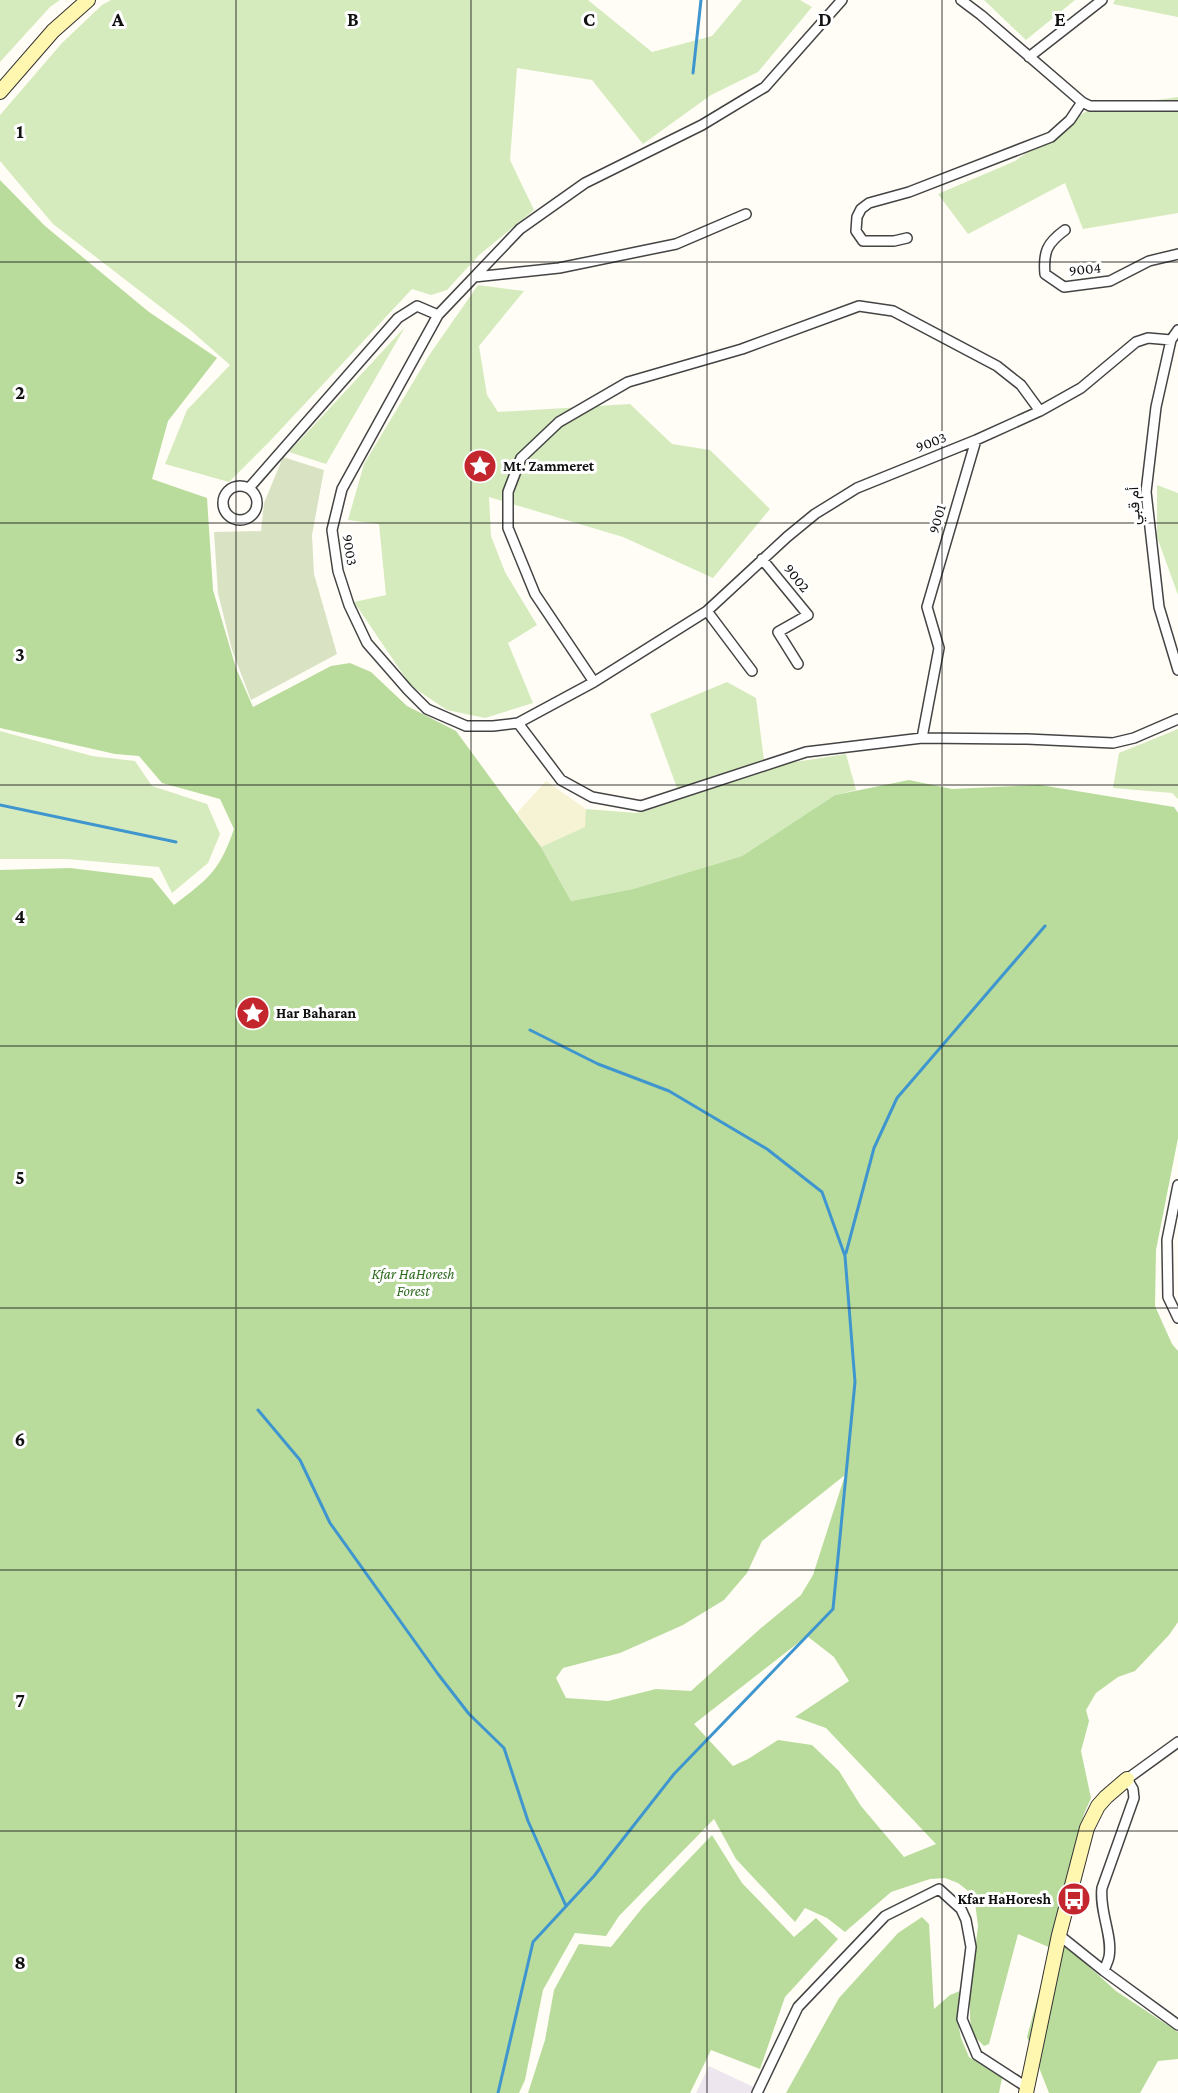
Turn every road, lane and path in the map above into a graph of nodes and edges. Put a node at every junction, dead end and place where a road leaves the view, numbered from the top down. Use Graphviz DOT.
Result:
graph roads {
  1 [pos="88,0"];
  2 [pos="842,0"];
  3 [pos="961,0"];
  4 [pos="1102,0"];
  5 [pos="1029,57"];
  6 [pos="0,92"];
  7 [pos="1082,102"];
  8 [pos="1178,106"];
  9 [pos="746,214"];
  10 [pos="1065,230"];
  11 [pos="907,238"];
  12 [pos="1178,254"];
  13 [pos="474,277"];
  14 [pos="438,315"];
  15 [pos="1178,330"];
  16 [pos="1171,340"];
  17 [pos="1040,411"];
  18 [pos="976,440"];
  19 [pos="249,488"];
  20 [pos="762,559"];
  21 [pos="707,611"];
  22 [pos="798,664"];
  23 [pos="752,670"];
  24 [pos="1178,670"];
  25 [pos="594,682"];
  26 [pos="1178,719"];
  27 [pos="518,723"];
  28 [pos="922,738"];
  29 [pos="1178,1185"];
  30 [pos="1178,1318"];
  31 [pos="1178,1742"];
  32 [pos="1127,1779"];
  33 [pos="1059,1935"];
  34 [pos="1104,1971"];
  35 [pos="1178,2025"];
  36 [pos="1027,2090"];
  37 [pos="757,2093"];
  1 -- 6 [label="main road"];
  2 -- 13 [label="street, 9003"];
  3 -- 5 [label="street"];
  4 -- 5 [label="street"];
  5 -- 7 [label="street"];
  7 -- 8 [label="street"];
  7 -- 11 [label="street"];
  9 -- 13 [label="street"];
  10 -- 12 [label="street, 9004"];
  13 -- 14 [label="street, 9003"];
  14 -- 19 [label="street"];
  14 -- 27 [label="street, 9003"];
  15 -- 16 [label="street"];
  16 -- 17 [label="street, 9003"];
  16 -- 24 [label="street, أم قبي"];
  17 -- 18 [label="street, 9003"];
  17 -- 25 [label="street"];
  18 -- 20 [label="street, 9003"];
  18 -- 28 [label="street, 9001"];
  20 -- 21 [label="street, 9003"];
  20 -- 22 [label="street, 9002"];
  21 -- 23 [label="street"];
  21 -- 25 [label="street, 9003"];
  25 -- 27 [label="street, 9003"];
  26 -- 28 [label="street"];
  27 -- 28 [label="street"];
  29 -- 30 [label="street"];
  31 -- 32 [label="street"];
  32 -- 33 [label="main road"];
  32 -- 34 [label="street"];
  33 -- 34 [label="street"];
  33 -- 36 [label="main road"];
  34 -- 35 [label="street"];
  36 -- 37 [label="street"];
}
